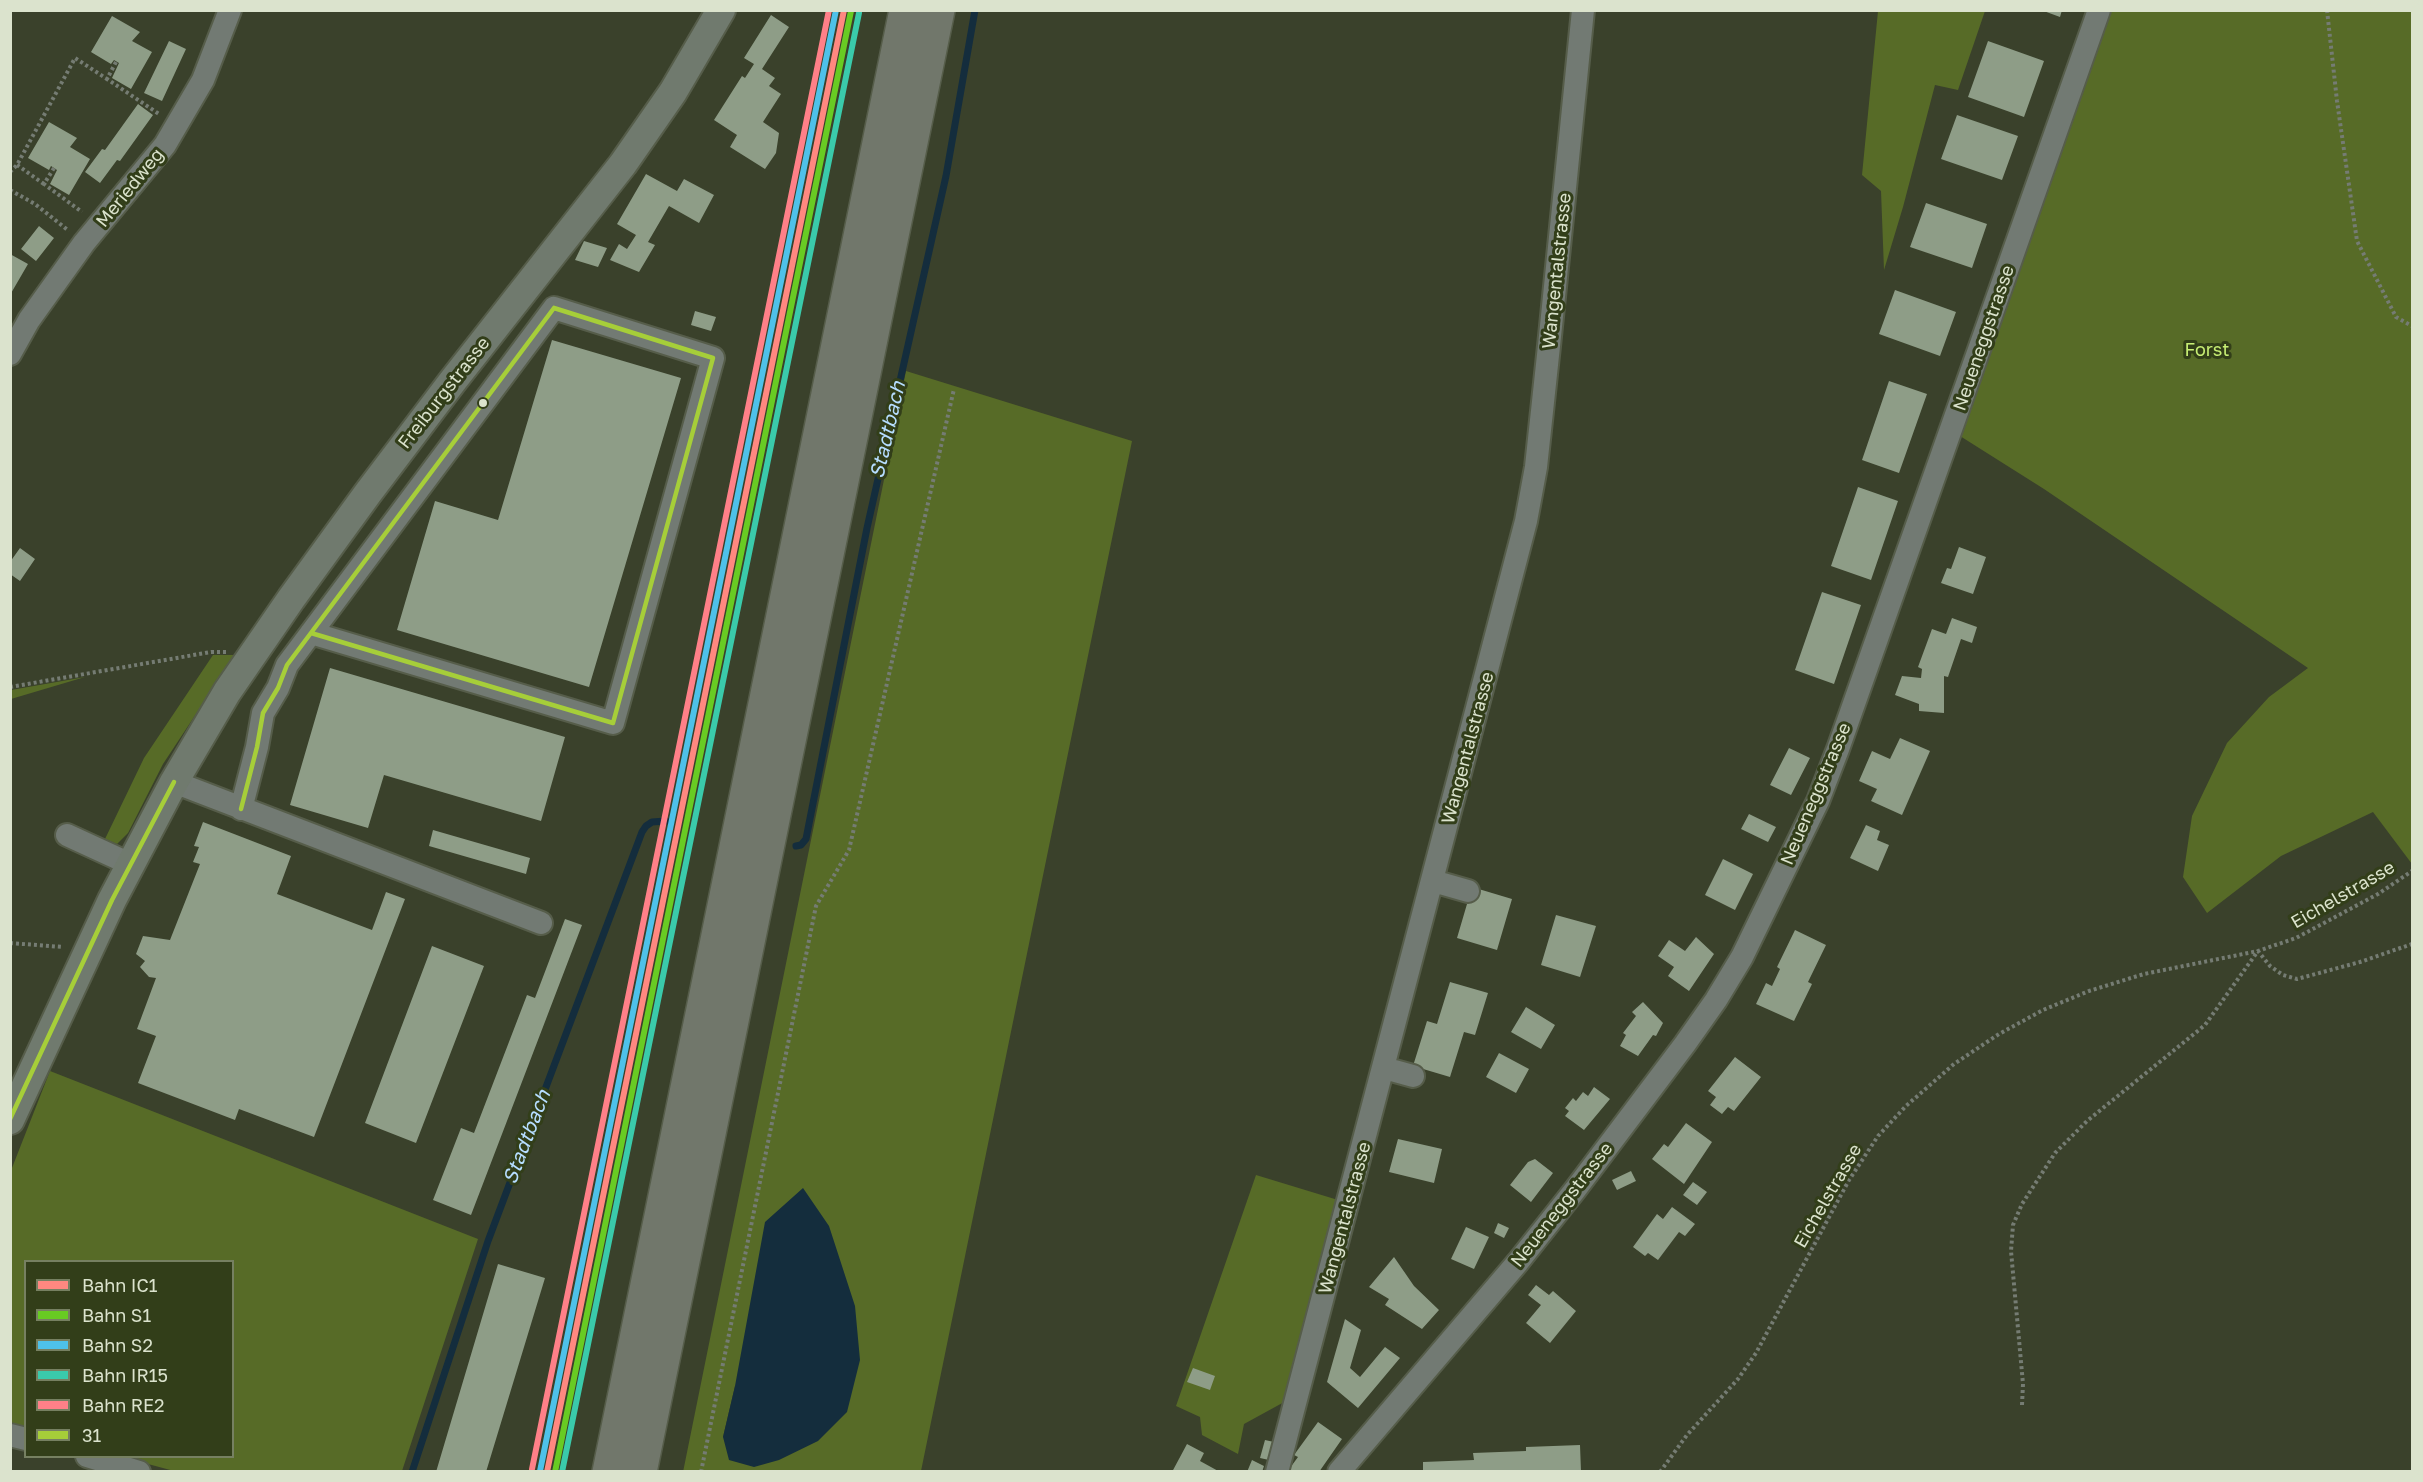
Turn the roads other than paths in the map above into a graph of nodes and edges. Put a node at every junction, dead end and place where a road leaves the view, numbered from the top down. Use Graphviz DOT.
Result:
graph roads {
  1 [pos="231,10"];
  2 [pos="721,10"];
  3 [pos="906,10"];
  4 [pos="938,10"];
  5 [pos="1583,10"];
  6 [pos="2099,10"];
  7 [pos="10,354"];
  8 [pos="310,633"];
  9 [pos="174,782"];
  10 [pos="241,809"];
  11 [pos="67,835"];
  12 [pos="130,864"];
  13 [pos="1433,880"];
  14 [pos="1468,891"];
  15 [pos="542,923"];
  16 [pos="1384,1068"];
  17 [pos="1413,1076"];
  18 [pos="10,1120"];
  19 [pos="94,1458"];
  20 [pos="139,1472"];
  21 [pos="609,1472"];
  22 [pos="640,1472"];
  23 [pos="1277,1472"];
  24 [pos="1339,1472"];
  1 -- 7 [label="street, Meriedweg"];
  2 -- 9 [label="main road, Freiburgstrasse"];
  3 -- 21 [label="highway"];
  4 -- 22 [label="highway"];
  5 -- 13 [label="street, Wangentalstrasse"];
  6 -- 24 [label="street, Neueneggstrasse"];
  8 -- 8 [label="street, Freiburgstrasse"];
  8 -- 10 [label="street, Freiburgstrasse"];
  9 -- 10 [label="street"];
  9 -- 12 [label="main road, Freiburgstrasse"];
  10 -- 15 [label="street"];
  11 -- 12 [label="street"];
  12 -- 18 [label="main road, Freiburgstrasse"];
  13 -- 14 [label="street"];
  13 -- 16 [label="street, Wangentalstrasse"];
  16 -- 17 [label="street"];
  16 -- 23 [label="street, Wangentalstrasse"];
  19 -- 20 [label="street"];
}
